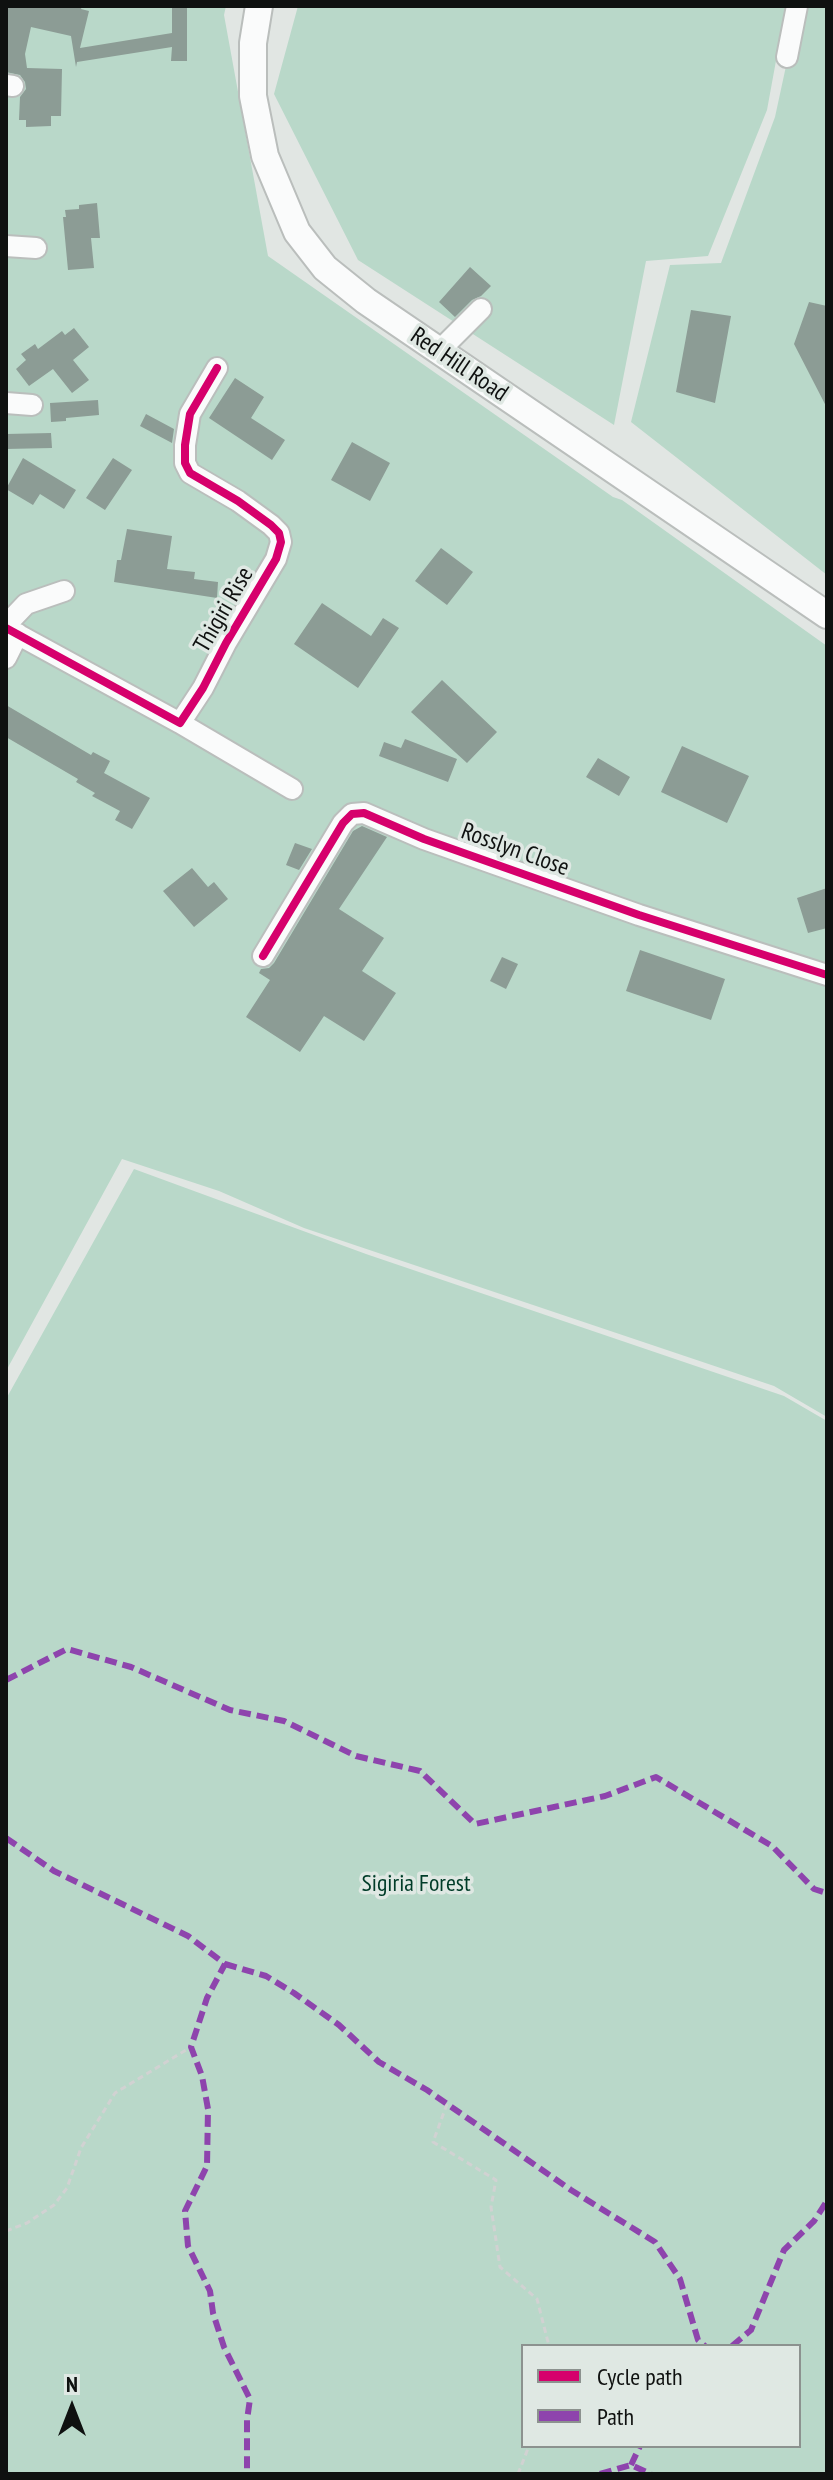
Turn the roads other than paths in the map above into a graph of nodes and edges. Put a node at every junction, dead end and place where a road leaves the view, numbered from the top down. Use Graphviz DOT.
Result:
graph roads {
  1 [pos="259,6"];
  2 [pos="797,6"];
  3 [pos="787,57"];
  4 [pos="6,246"];
  5 [pos="36,248"];
  6 [pos="481,309"];
  7 [pos="439,351"];
  8 [pos="217,368"];
  9 [pos="6,403"];
  10 [pos="32,405"];
  11 [pos="64,591"];
  12 [pos="827,615"];
  13 [pos="10,629"];
  14 [pos="6,658"];
  15 [pos="180,723"];
  16 [pos="292,789"];
  17 [pos="263,956"];
  18 [pos="827,975"];
  1 -- 7 [label="main road, Red Hill Road"];
  2 -- 3 [label="street"];
  4 -- 5 [label="street"];
  6 -- 7 [label="street"];
  7 -- 12 [label="main road, Red Hill Road"];
  8 -- 15 [label="street, Thigiri Rise"];
  9 -- 10 [label="street"];
  11 -- 13 [label="street"];
  13 -- 14 [label="street"];
  13 -- 15 [label="street"];
  15 -- 16 [label="street"];
  17 -- 18 [label="street, Rosslyn Close"];
}
